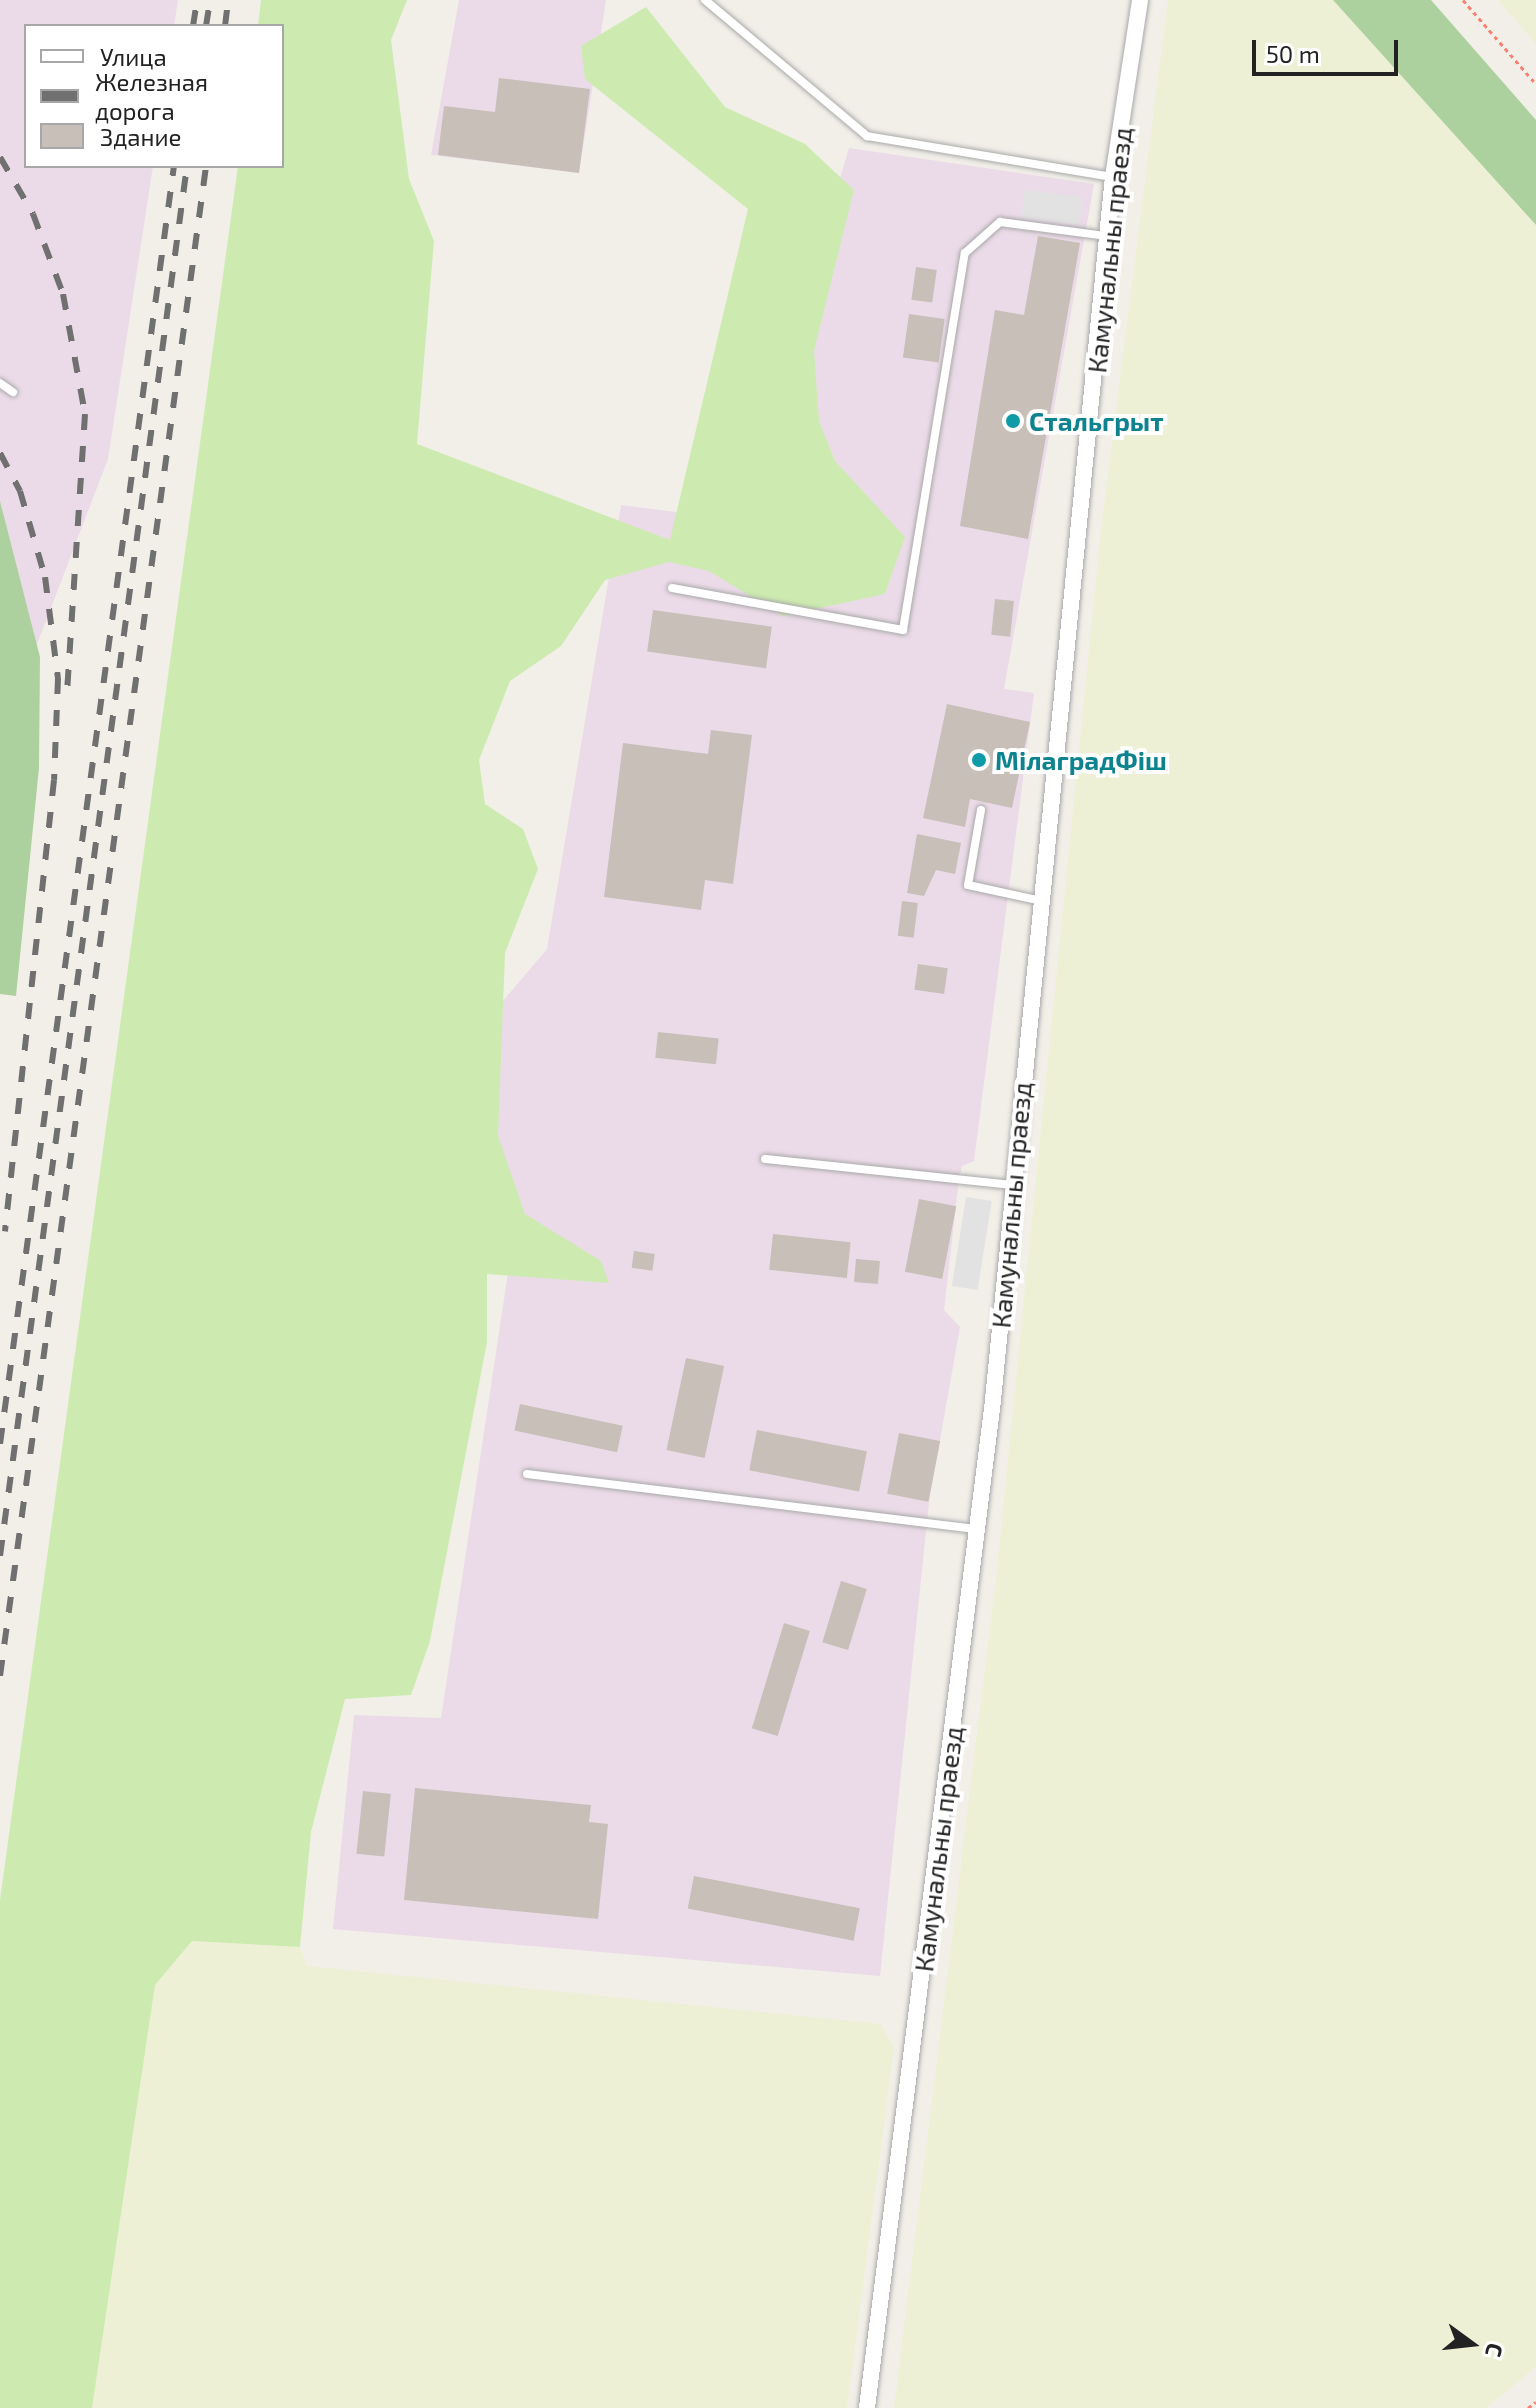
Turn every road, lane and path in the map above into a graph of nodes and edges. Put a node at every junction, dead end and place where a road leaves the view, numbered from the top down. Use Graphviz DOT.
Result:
graph roads {
  1 [pos="705,0"];
  2 [pos="1140,0"];
  3 [pos="1463,0"];
  4 [pos="1536,84"];
  5 [pos="1113,177"];
  6 [pos="1108,236"];
  7 [pos="0,383"];
  8 [pos="13,392"];
  9 [pos="672,588"];
  10 [pos="981,810"];
  11 [pos="1042,901"];
  12 [pos="765,1159"];
  13 [pos="1011,1185"];
  14 [pos="527,1474"];
  15 [pos="976,1529"];
  16 [pos="1536,2402"];
  17 [pos="867,2408"];
  18 [pos="1528,2408"];
  1 -- 5 [label="lane"];
  2 -- 5 [label="street, Камунальны праезд"];
  3 -- 4 [label="path"];
  5 -- 6 [label="street, Камунальны праезд"];
  6 -- 9 [label="lane"];
  6 -- 11 [label="street, Камунальны праезд"];
  7 -- 8 [label="lane"];
  10 -- 11 [label="lane"];
  11 -- 13 [label="street, Камунальны праезд"];
  12 -- 13 [label="lane"];
  13 -- 15 [label="street, Камунальны праезд"];
  14 -- 15 [label="lane"];
  15 -- 17 [label="street, Камунальны праезд"];
  16 -- 18 [label="path"];
}
